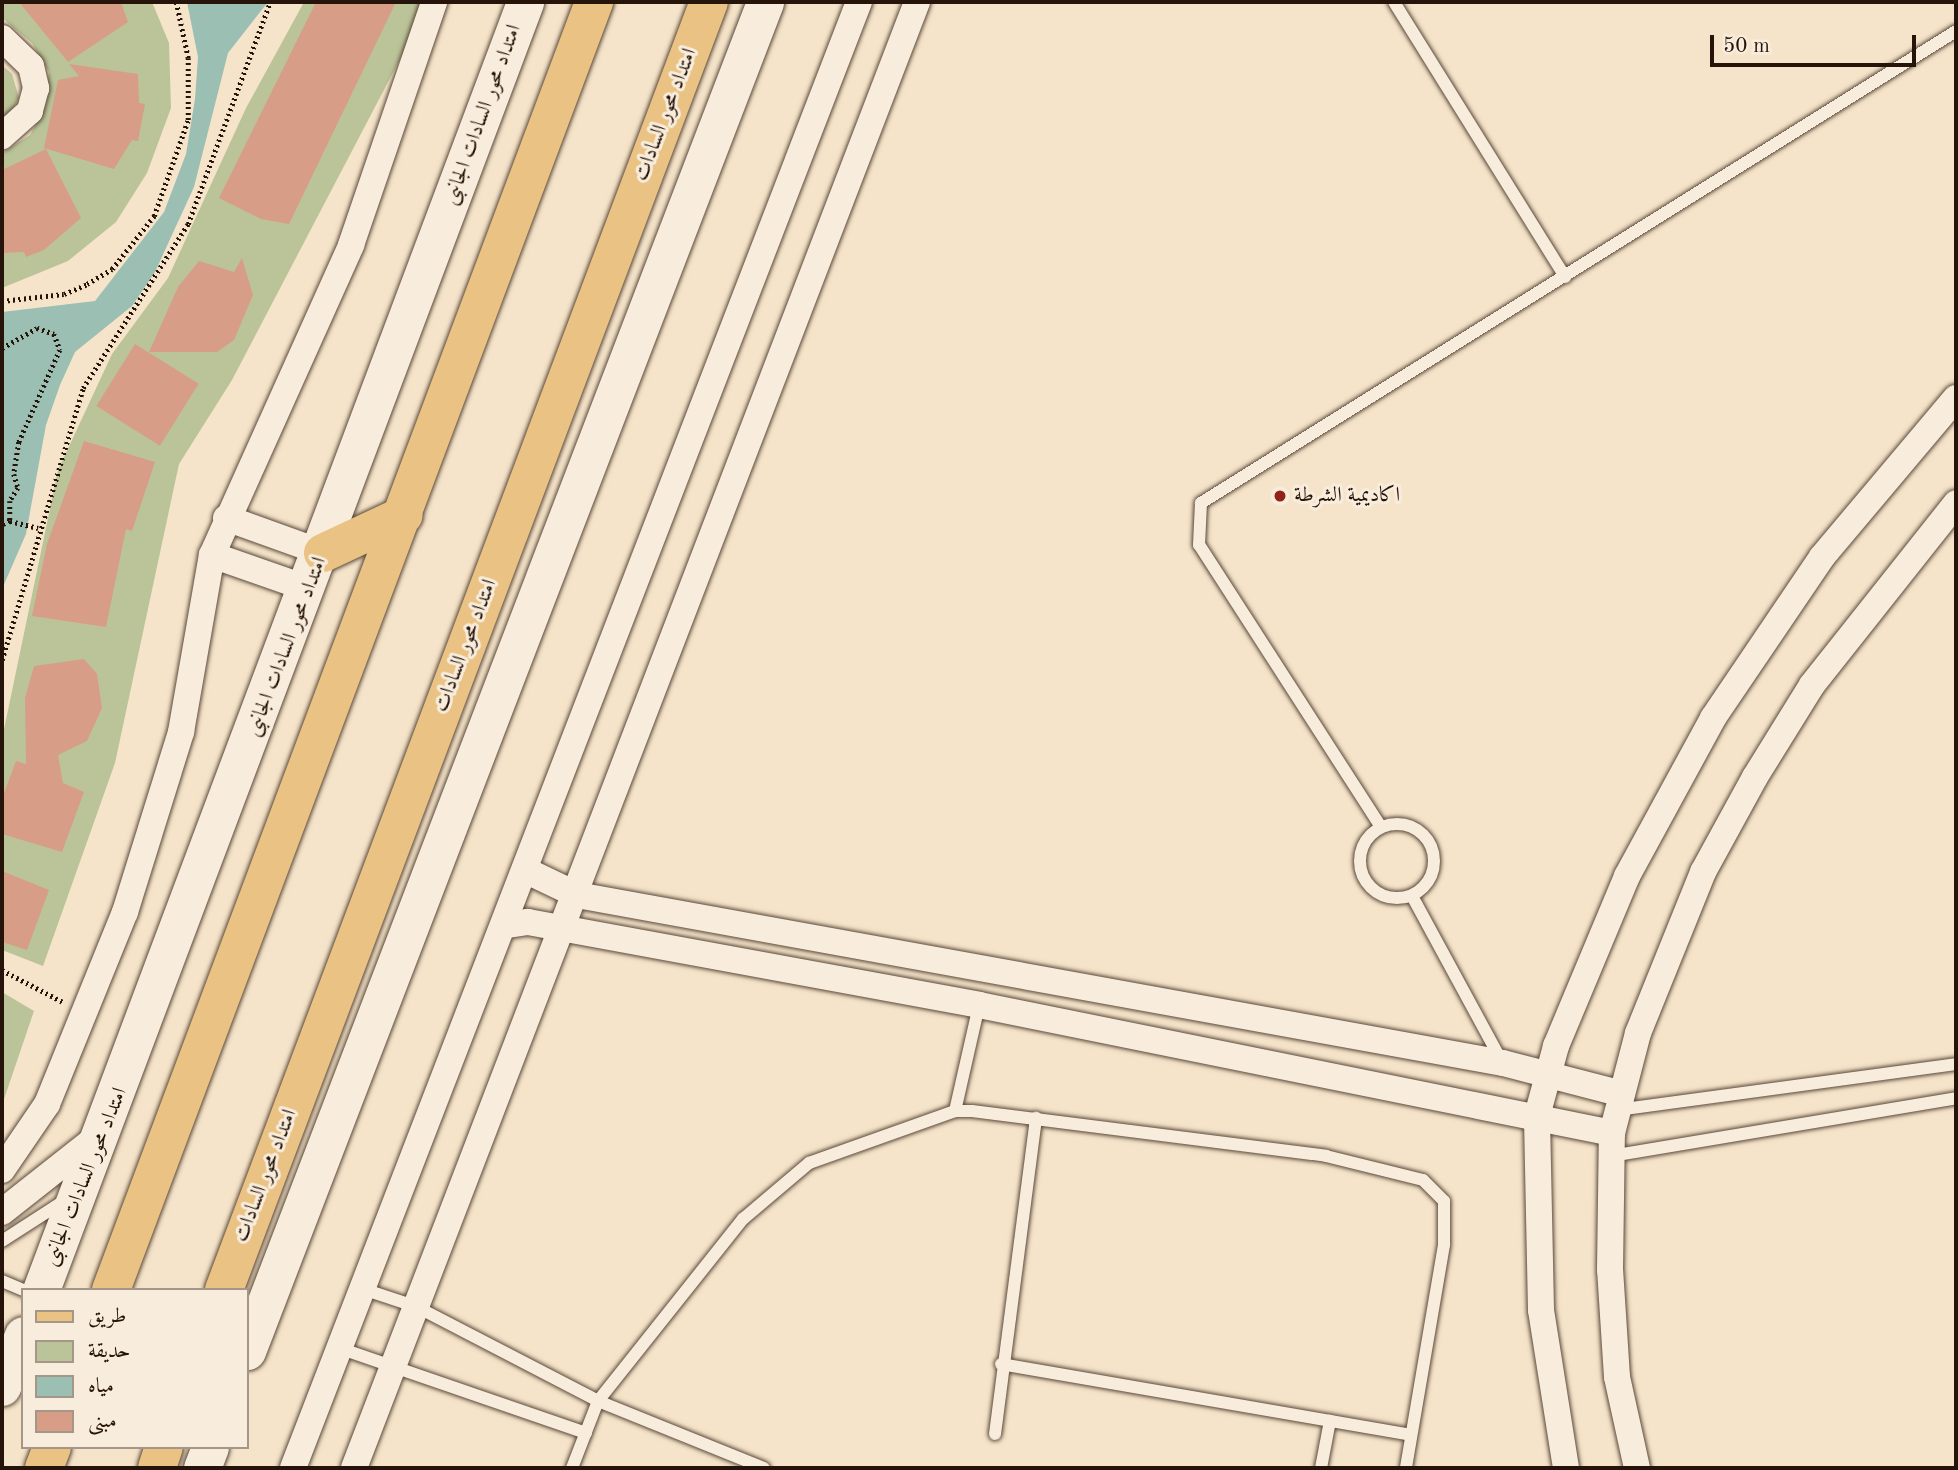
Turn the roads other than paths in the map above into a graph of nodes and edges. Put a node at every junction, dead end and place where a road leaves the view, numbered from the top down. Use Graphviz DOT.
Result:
graph roads {
  1 [pos="434,2"];
  2 [pos="525,2"];
  3 [pos="594,2"];
  4 [pos="709,2"];
  5 [pos="765,2"];
  6 [pos="859,2"];
  7 [pos="918,2"];
  8 [pos="1394,2"];
  9 [pos="1956,31"];
  10 [pos="2,38"];
  11 [pos="2,136"];
  12 [pos="1565,276"];
  13 [pos="1956,398"];
  14 [pos="1956,503"];
  15 [pos="404,515"];
  16 [pos="226,518"];
  17 [pos="323,553"];
  18 [pos="212,555"];
  19 [pos="309,589"];
  20 [pos="1381,827"];
  21 [pos="527,871"];
  22 [pos="577,895"];
  23 [pos="1412,896"];
  24 [pos="508,925"];
  25 [pos="565,931"];
  26 [pos="978,1005"];
  27 [pos="1503,1063"];
  28 [pos="1956,1064"];
  29 [pos="1546,1075"];
  30 [pos="1956,1098"];
  31 [pos="955,1111"];
  32 [pos="1537,1116"];
  33 [pos="1036,1118"];
  34 [pos="1615,1123"];
  35 [pos="106,1129"];
  36 [pos="2,1170"];
  37 [pos="82,1189"];
  38 [pos="2,1212"];
  39 [pos="2,1241"];
  40 [pos="2,1280"];
  41 [pos="42,1288"];
  42 [pos="112,1288"];
  43 [pos="225,1288"];
  44 [pos="21,1289"];
  45 [pos="366,1290"];
  46 [pos="417,1307"];
  47 [pos="21,1340"];
  48 [pos="248,1348"];
  49 [pos="342,1349"];
  50 [pos="1002,1364"];
  51 [pos="392,1368"];
  52 [pos="2,1387"];
  53 [pos="598,1401"];
  54 [pos="1330,1421"];
  55 [pos="586,1433"];
  56 [pos="995,1434"];
  57 [pos="1411,1435"];
  58 [pos="51,1449"];
  59 [pos="163,1449"];
  60 [pos="209,1449"];
  61 [pos="44,1468"];
  62 [pos="157,1468"];
  63 [pos="202,1468"];
  64 [pos="293,1468"];
  65 [pos="354,1468"];
  66 [pos="572,1468"];
  67 [pos="764,1468"];
  68 [pos="1321,1468"];
  69 [pos="1406,1468"];
  70 [pos="1566,1468"];
  71 [pos="1637,1468"];
  1 -- 16 [label="street"];
  2 -- 17 [label="street, امتداد محور السادات الجانبى"];
  3 -- 15 [label="main road"];
  4 -- 43 [label="main road, امتداد محور السادات"];
  5 -- 48 [label="street"];
  6 -- 21 [label="street"];
  7 -- 22 [label="street"];
  8 -- 12 [label="lane"];
  9 -- 12 [label="lane"];
  10 -- 11 [label="street"];
  12 -- 20 [label="lane"];
  13 -- 29 [label="street"];
  14 -- 34 [label="street"];
  15 -- 17 [label="main road"];
  15 -- 42 [label="main road"];
  16 -- 17 [label="street"];
  16 -- 18 [label="street"];
  17 -- 19 [label="street, امتداد محور السادات الجانبى"];
  18 -- 19 [label="street"];
  18 -- 36 [label="street"];
  19 -- 35 [label="street, امتداد محور السادات الجانبى"];
  20 -- 23 [label="lane"];
  20 -- 23 [label="lane"];
  21 -- 22 [label="street"];
  21 -- 24 [label="street"];
  22 -- 25 [label="street"];
  22 -- 27 [label="street"];
  23 -- 27 [label="lane"];
  24 -- 25 [label="street"];
  24 -- 45 [label="street"];
  25 -- 26 [label="street"];
  25 -- 46 [label="street"];
  26 -- 31 [label="lane"];
  26 -- 32 [label="street"];
  27 -- 29 [label="street"];
  28 -- 34 [label="lane"];
  29 -- 32 [label="street"];
  29 -- 34 [label="street"];
  30 -- 34 [label="lane"];
  31 -- 33 [label="lane"];
  31 -- 53 [label="lane"];
  32 -- 34 [label="street"];
  32 -- 70 [label="street"];
  33 -- 50 [label="lane"];
  33 -- 57 [label="lane"];
  34 -- 71 [label="street"];
  35 -- 37 [label="street, امتداد محور السادات الجانبى"];
  35 -- 38 [label="street"];
  37 -- 39 [label="lane"];
  37 -- 41 [label="street, امتداد محور السادات الجانبى"];
  40 -- 44 [label="lane"];
  45 -- 46 [label="lane"];
  45 -- 49 [label="street"];
  46 -- 51 [label="street"];
  46 -- 53 [label="lane"];
  47 -- 52 [label="street"];
  49 -- 51 [label="lane"];
  49 -- 64 [label="street"];
  50 -- 54 [label="lane"];
  50 -- 56 [label="lane"];
  51 -- 55 [label="lane"];
  51 -- 65 [label="street"];
  53 -- 55 [label="lane"];
  53 -- 67 [label="lane"];
  54 -- 57 [label="lane"];
  54 -- 68 [label="lane"];
  55 -- 66 [label="lane"];
  57 -- 69 [label="lane"];
  58 -- 61 [label="main road"];
  59 -- 62 [label="main road"];
  60 -- 63 [label="street"];
}
